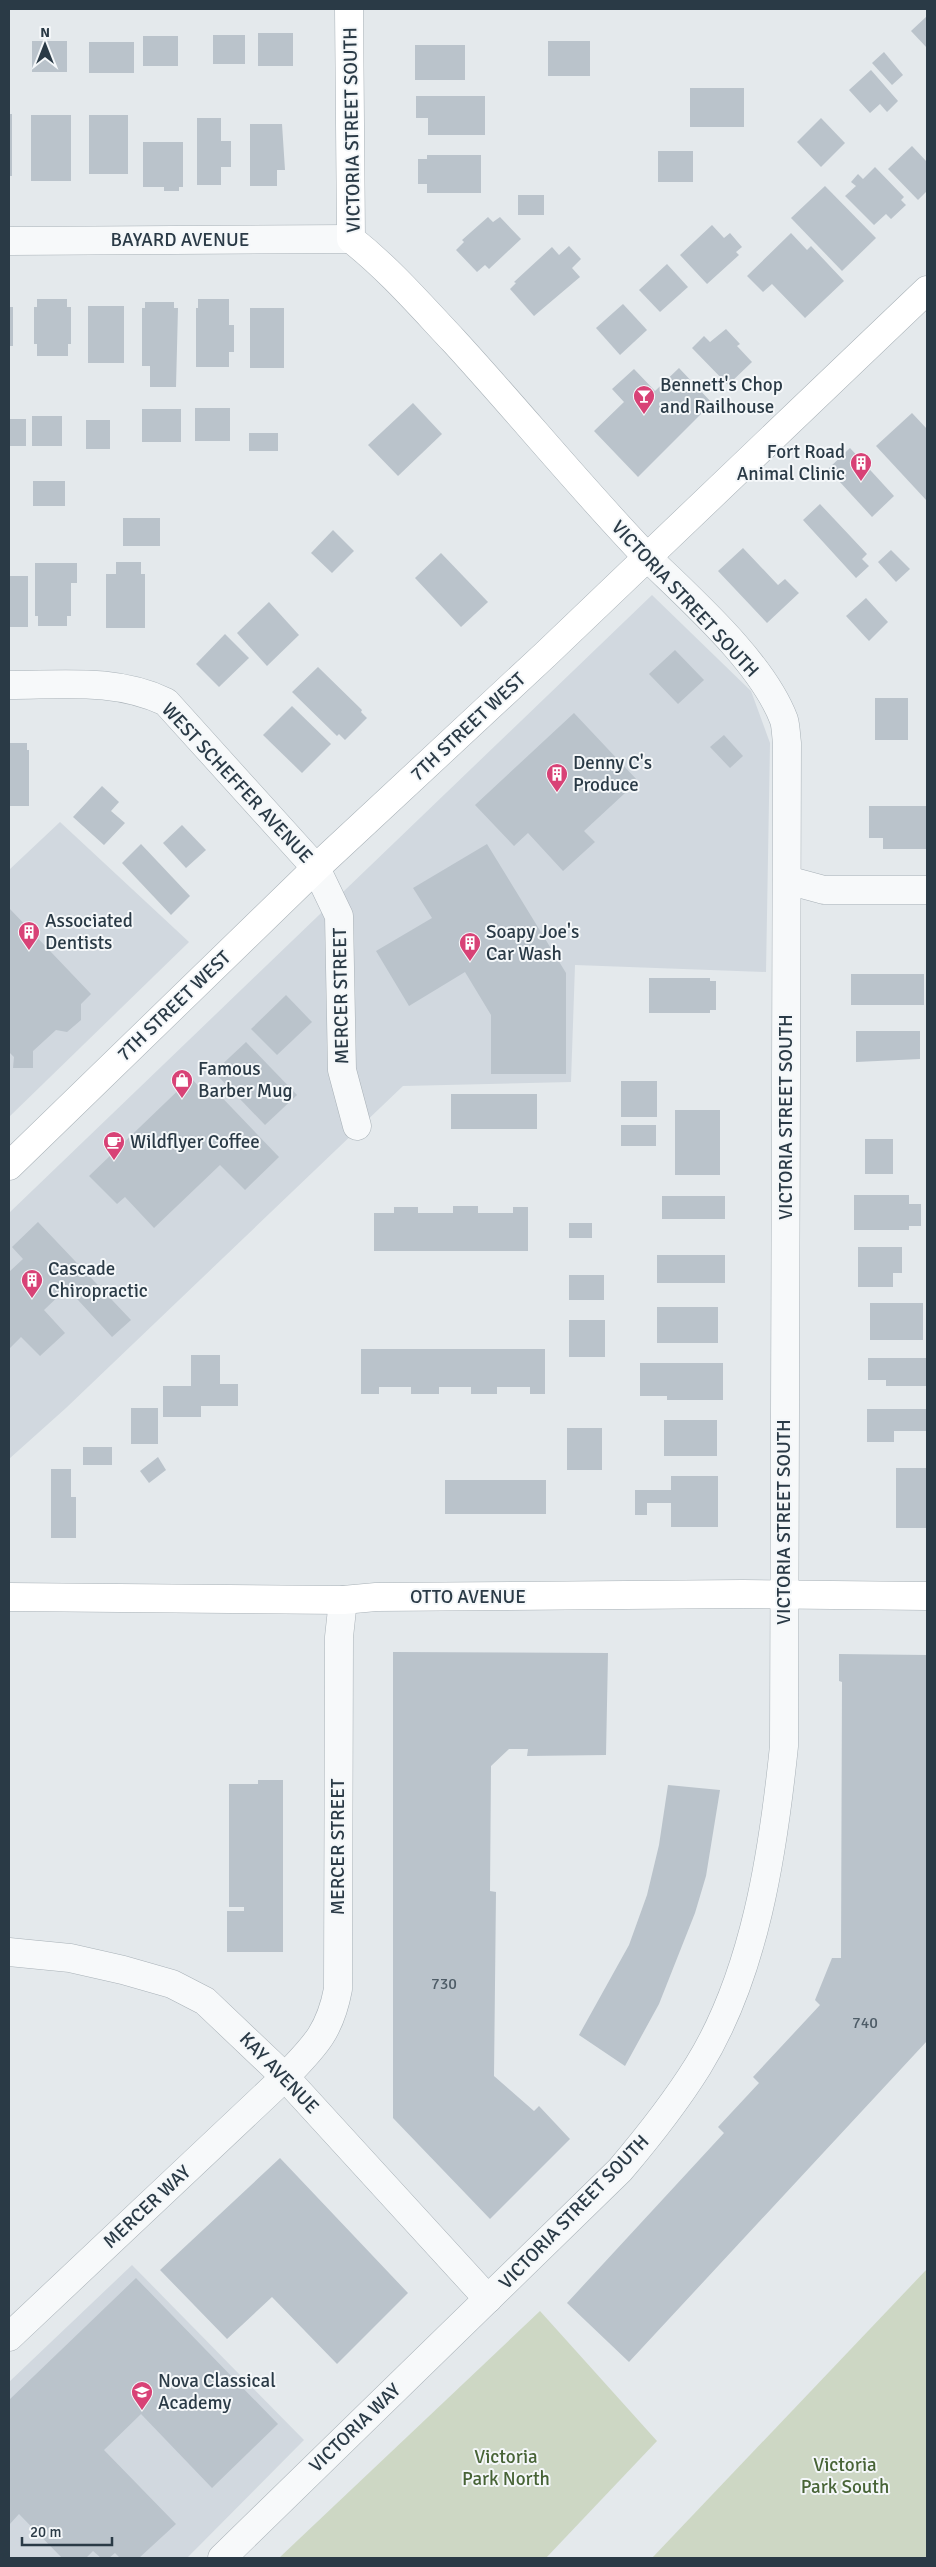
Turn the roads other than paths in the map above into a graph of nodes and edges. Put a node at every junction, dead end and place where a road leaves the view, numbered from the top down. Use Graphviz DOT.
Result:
graph roads {
  1 [pos="350,9"];
  2 [pos="351,239"];
  3 [pos="9,241"];
  4 [pos="927,290"];
  5 [pos="647,557"];
  6 [pos="9,685"];
  7 [pos="316,868"];
  8 [pos="787,880"];
  9 [pos="927,890"];
  10 [pos="357,1126"];
  11 [pos="9,1166"];
  12 [pos="784,1595"];
  13 [pos="927,1596"];
  14 [pos="9,1597"];
  15 [pos="343,1600"];
  16 [pos="9,1952"];
  17 [pos="285,2077"];
  18 [pos="488,2299"];
  19 [pos="9,2337"];
  20 [pos="222,2558"];
  1 -- 2 [label="street, VICTORIA STREET SOUTH"];
  2 -- 3 [label="street, BAYARD AVENUE"];
  2 -- 5 [label="street, VICTORIA STREET SOUTH"];
  4 -- 5 [label="street, 7TH STREET WEST"];
  5 -- 7 [label="street, 7TH STREET WEST"];
  5 -- 8 [label="street, VICTORIA STREET SOUTH"];
  6 -- 7 [label="street, WEST SCHEFFER AVENUE"];
  7 -- 10 [label="street, MERCER STREET"];
  7 -- 11 [label="street, 7TH STREET WEST"];
  8 -- 9 [label="street"];
  8 -- 12 [label="street, VICTORIA STREET SOUTH"];
  12 -- 13 [label="street, OTTO AVENUE"];
  12 -- 15 [label="street, OTTO AVENUE"];
  12 -- 18 [label="street, VICTORIA STREET SOUTH"];
  14 -- 15 [label="street, OTTO AVENUE"];
  15 -- 17 [label="street, MERCER STREET"];
  16 -- 17 [label="street, KAY AVENUE"];
  17 -- 18 [label="street, KAY AVENUE"];
  17 -- 19 [label="street, MERCER WAY"];
  18 -- 20 [label="street, VICTORIA WAY"];
}
